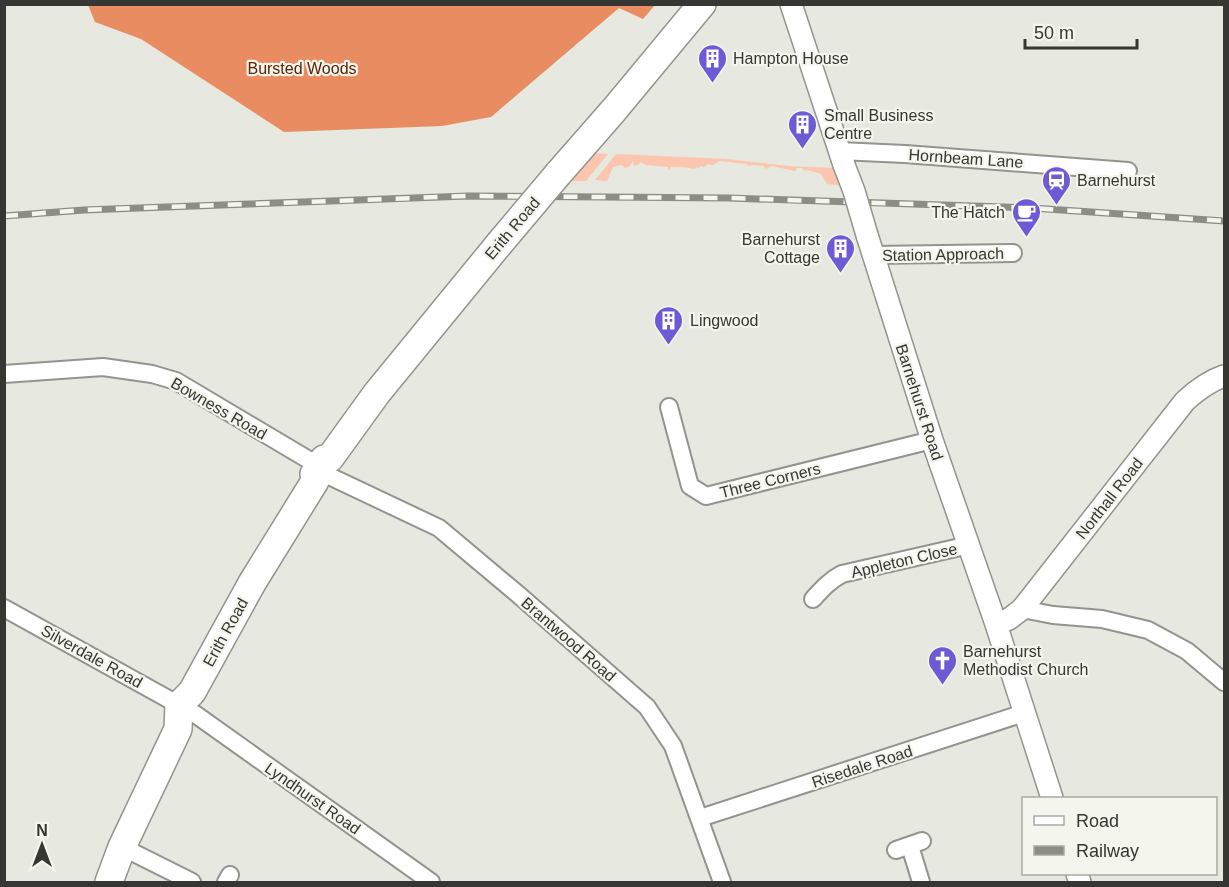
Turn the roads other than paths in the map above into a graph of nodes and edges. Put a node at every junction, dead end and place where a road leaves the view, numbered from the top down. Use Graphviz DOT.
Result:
graph roads {
  1 [pos="702,4"];
  2 [pos="791,4"];
  3 [pos="842,158"];
  4 [pos="1128,171"];
  5 [pos="1014,254"];
  6 [pos="873,255"];
  7 [pos="4,374"];
  8 [pos="1224,376"];
  9 [pos="669,407"];
  10 [pos="932,440"];
  11 [pos="323,470"];
  12 [pos="969,545"];
  13 [pos="813,599"];
  14 [pos="4,608"];
  15 [pos="1022,609"];
  16 [pos="996,624"];
  17 [pos="1224,682"];
  18 [pos="186,710"];
  19 [pos="1024,713"];
  20 [pos="1052,797"];
  21 [pos="700,818"];
  22 [pos="909,846"];
  23 [pos="122,847"];
  24 [pos="109,882"];
  25 [pos="192,882"];
  26 [pos="431,882"];
  27 [pos="722,882"];
  28 [pos="921,882"];
  1 -- 11 [label="main road, Erith Road, bridge"];
  2 -- 3 [label="street, Barnehurst Road"];
  3 -- 4 [label="street, Hornbeam Lane"];
  3 -- 6 [label="street, Barnehurst Road, bridge"];
  5 -- 6 [label="street, Station Approach"];
  6 -- 10 [label="street, Barnehurst Road"];
  7 -- 11 [label="street, Bowness Road"];
  8 -- 15 [label="street, Northall Road"];
  9 -- 10 [label="street, Three Corners"];
  10 -- 12 [label="street, Barnehurst Road"];
  11 -- 18 [label="main road, Erith Road"];
  11 -- 21 [label="street, Brantwood Road"];
  12 -- 13 [label="street, Appleton Close"];
  12 -- 16 [label="street, Barnehurst Road"];
  14 -- 18 [label="street, Silverdale Road"];
  15 -- 16 [label="street, Northall Road"];
  15 -- 17 [label="street"];
  16 -- 19 [label="street, Barnehurst Road"];
  18 -- 23 [label="main road, Erith Road"];
  18 -- 26 [label="street, Lyndhurst Road"];
  19 -- 20 [label="street, Barnehurst Road"];
  19 -- 21 [label="street, Risedale Road"];
  21 -- 27 [label="street, Brantwood Road"];
  22 -- 28 [label="street"];
  23 -- 24 [label="main road, Erith Road"];
  23 -- 25 [label="street"];
}
